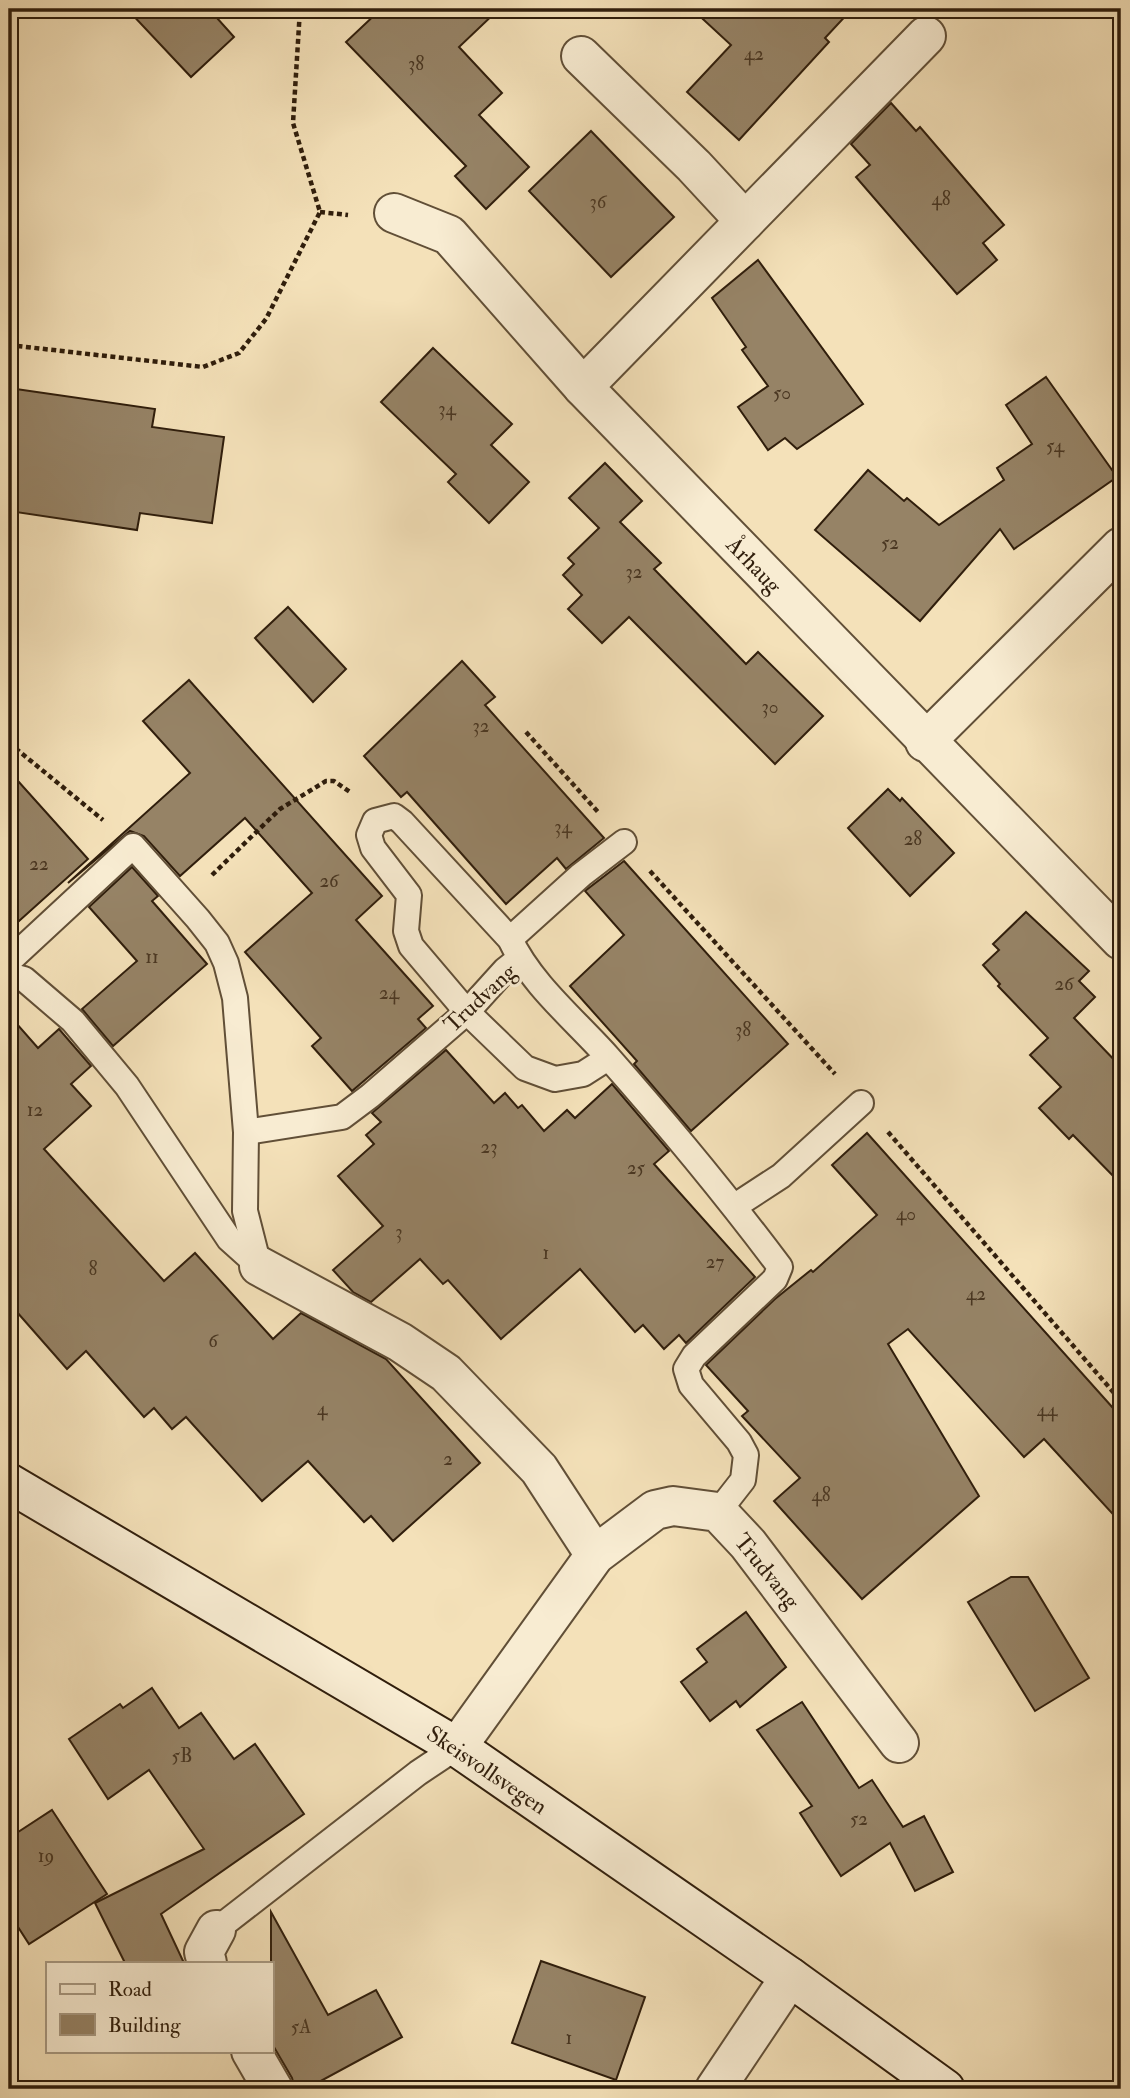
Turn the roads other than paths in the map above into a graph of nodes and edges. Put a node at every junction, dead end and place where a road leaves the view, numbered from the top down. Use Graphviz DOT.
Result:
graph roads {
  1 [pos="926,36"];
  2 [pos="581,56"];
  3 [pos="394,213"];
  4 [pos="745,221"];
  5 [pos="583,387"];
  6 [pos="1121,547"];
  7 [pos="925,742"];
  8 [pos="624,842"];
  9 [pos="1121,940"];
  10 [pos="515,949"];
  11 [pos="9,961"];
  12 [pos="9,975"];
  13 [pos="467,1012"];
  14 [pos="608,1058"];
  15 [pos="861,1104"];
  16 [pos="247,1132"];
  17 [pos="735,1206"];
  18 [pos="259,1266"];
  19 [pos="9,1483"];
  20 [pos="718,1512"];
  21 [pos="595,1555"];
  22 [pos="899,1742"];
  23 [pos="457,1747"];
  24 [pos="211,1947"];
  25 [pos="790,1977"];
  26 [pos="252,2052"];
  27 [pos="272,2089"];
  28 [pos="715,2089"];
  29 [pos="945,2089"];
  1 -- 4 [label="street"];
  2 -- 4 [label="street"];
  3 -- 5 [label="street, Århaug"];
  4 -- 5 [label="street"];
  5 -- 7 [label="street, Århaug"];
  6 -- 7 [label="street"];
  7 -- 9 [label="street, Århaug"];
  8 -- 10 [label="lane"];
  10 -- 13 [label="lane, Trudvang"];
  10 -- 13 [label="lane"];
  10 -- 14 [label="lane, Trudvang"];
  11 -- 16 [label="lane"];
  12 -- 18 [label="lane"];
  13 -- 14 [label="lane"];
  13 -- 16 [label="lane, Trudvang"];
  14 -- 17 [label="lane, Trudvang"];
  15 -- 17 [label="lane"];
  16 -- 18 [label="lane"];
  17 -- 20 [label="lane, Trudvang"];
  18 -- 21 [label="street"];
  19 -- 23 [label="street, Skeisvollsvegen"];
  20 -- 21 [label="street, Trudvang"];
  20 -- 22 [label="street, Trudvang"];
  21 -- 23 [label="street, Trudvang"];
  23 -- 24 [label="lane"];
  23 -- 25 [label="street, Skeisvollsvegen"];
  25 -- 28 [label="street"];
  25 -- 29 [label="street, Skeisvollsvegen"];
  26 -- 27 [label="street"];
}
